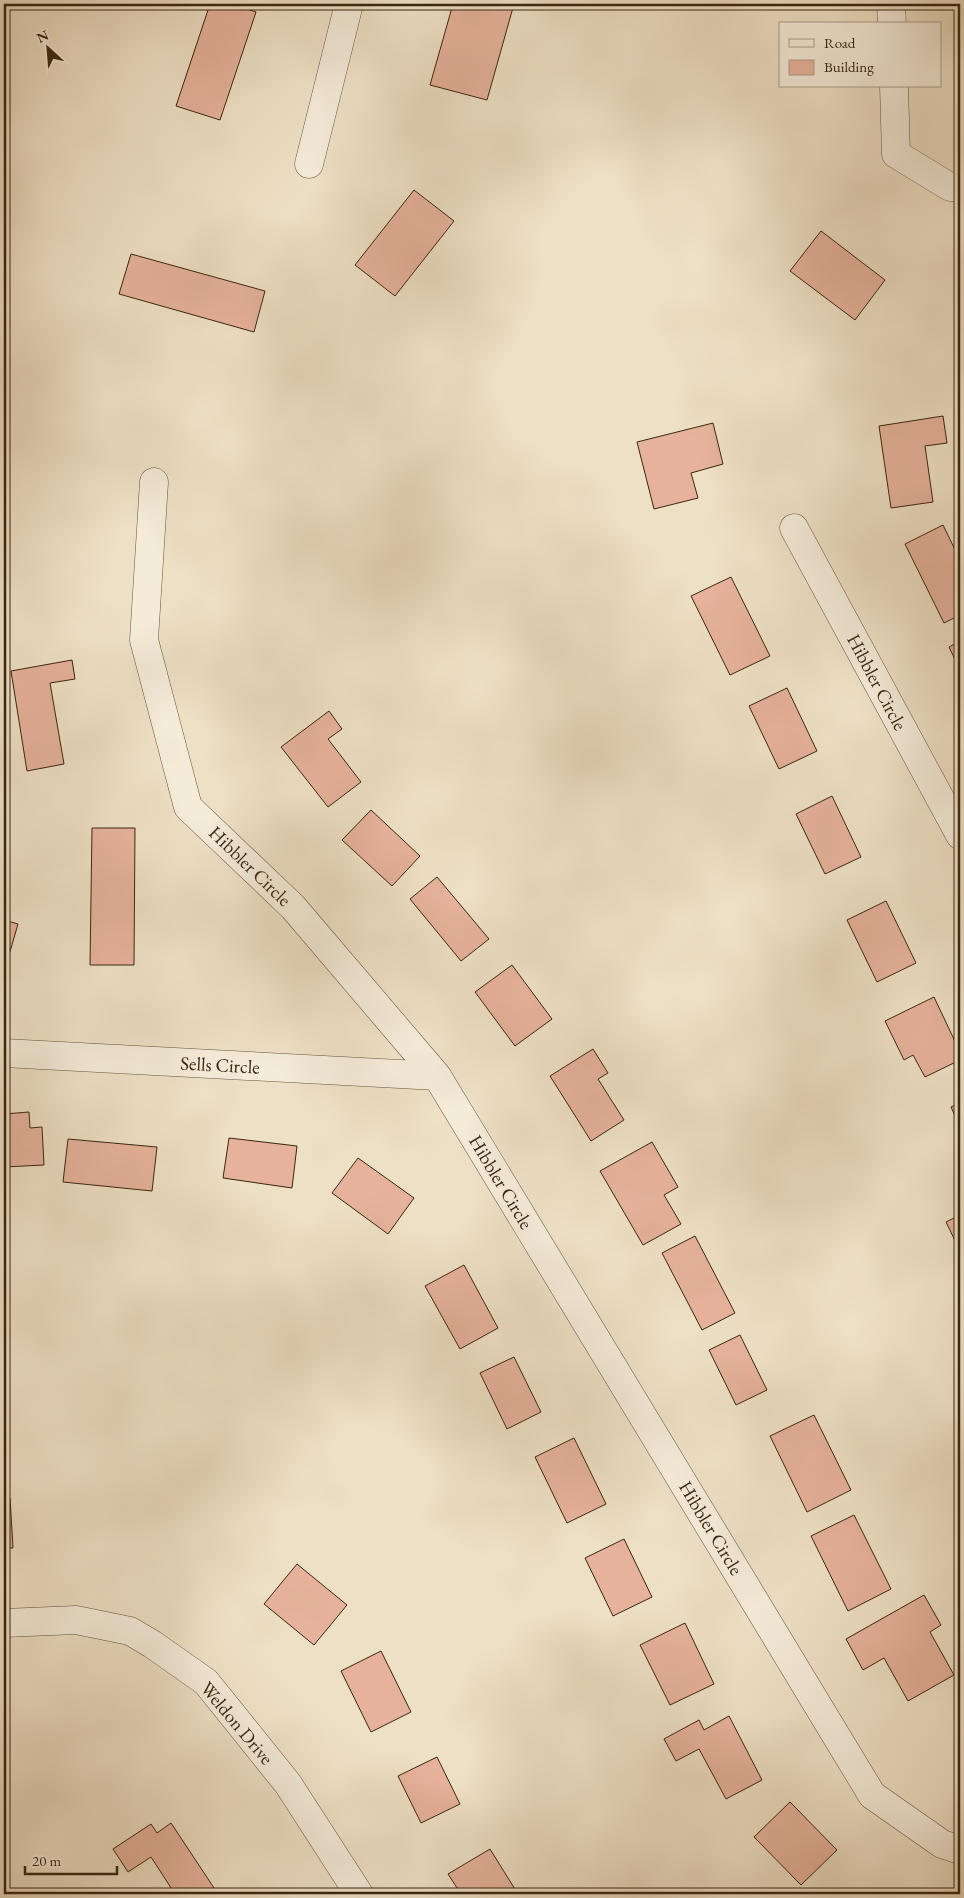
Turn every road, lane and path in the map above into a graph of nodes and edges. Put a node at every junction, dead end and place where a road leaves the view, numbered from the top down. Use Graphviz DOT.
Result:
graph roads {
  1 [pos="349,4"];
  2 [pos="891,4"];
  3 [pos="892,22"];
  4 [pos="894,88"];
  5 [pos="309,164"];
  6 [pos="960,187"];
  7 [pos="154,482"];
  8 [pos="794,528"];
  9 [pos="960,835"];
  10 [pos="4,1053"];
  11 [pos="437,1076"];
  12 [pos="4,1623"];
  13 [pos="960,1850"];
  14 [pos="359,1894"];
  1 -- 5 [label="street"];
  2 -- 3 [label="street"];
  4 -- 6 [label="street"];
  7 -- 11 [label="street, Hibbler Circle"];
  8 -- 9 [label="street, Hibbler Circle"];
  10 -- 11 [label="street, Sells Circle"];
  11 -- 13 [label="street, Hibbler Circle"];
  12 -- 14 [label="street, Weldon Drive"];
}
